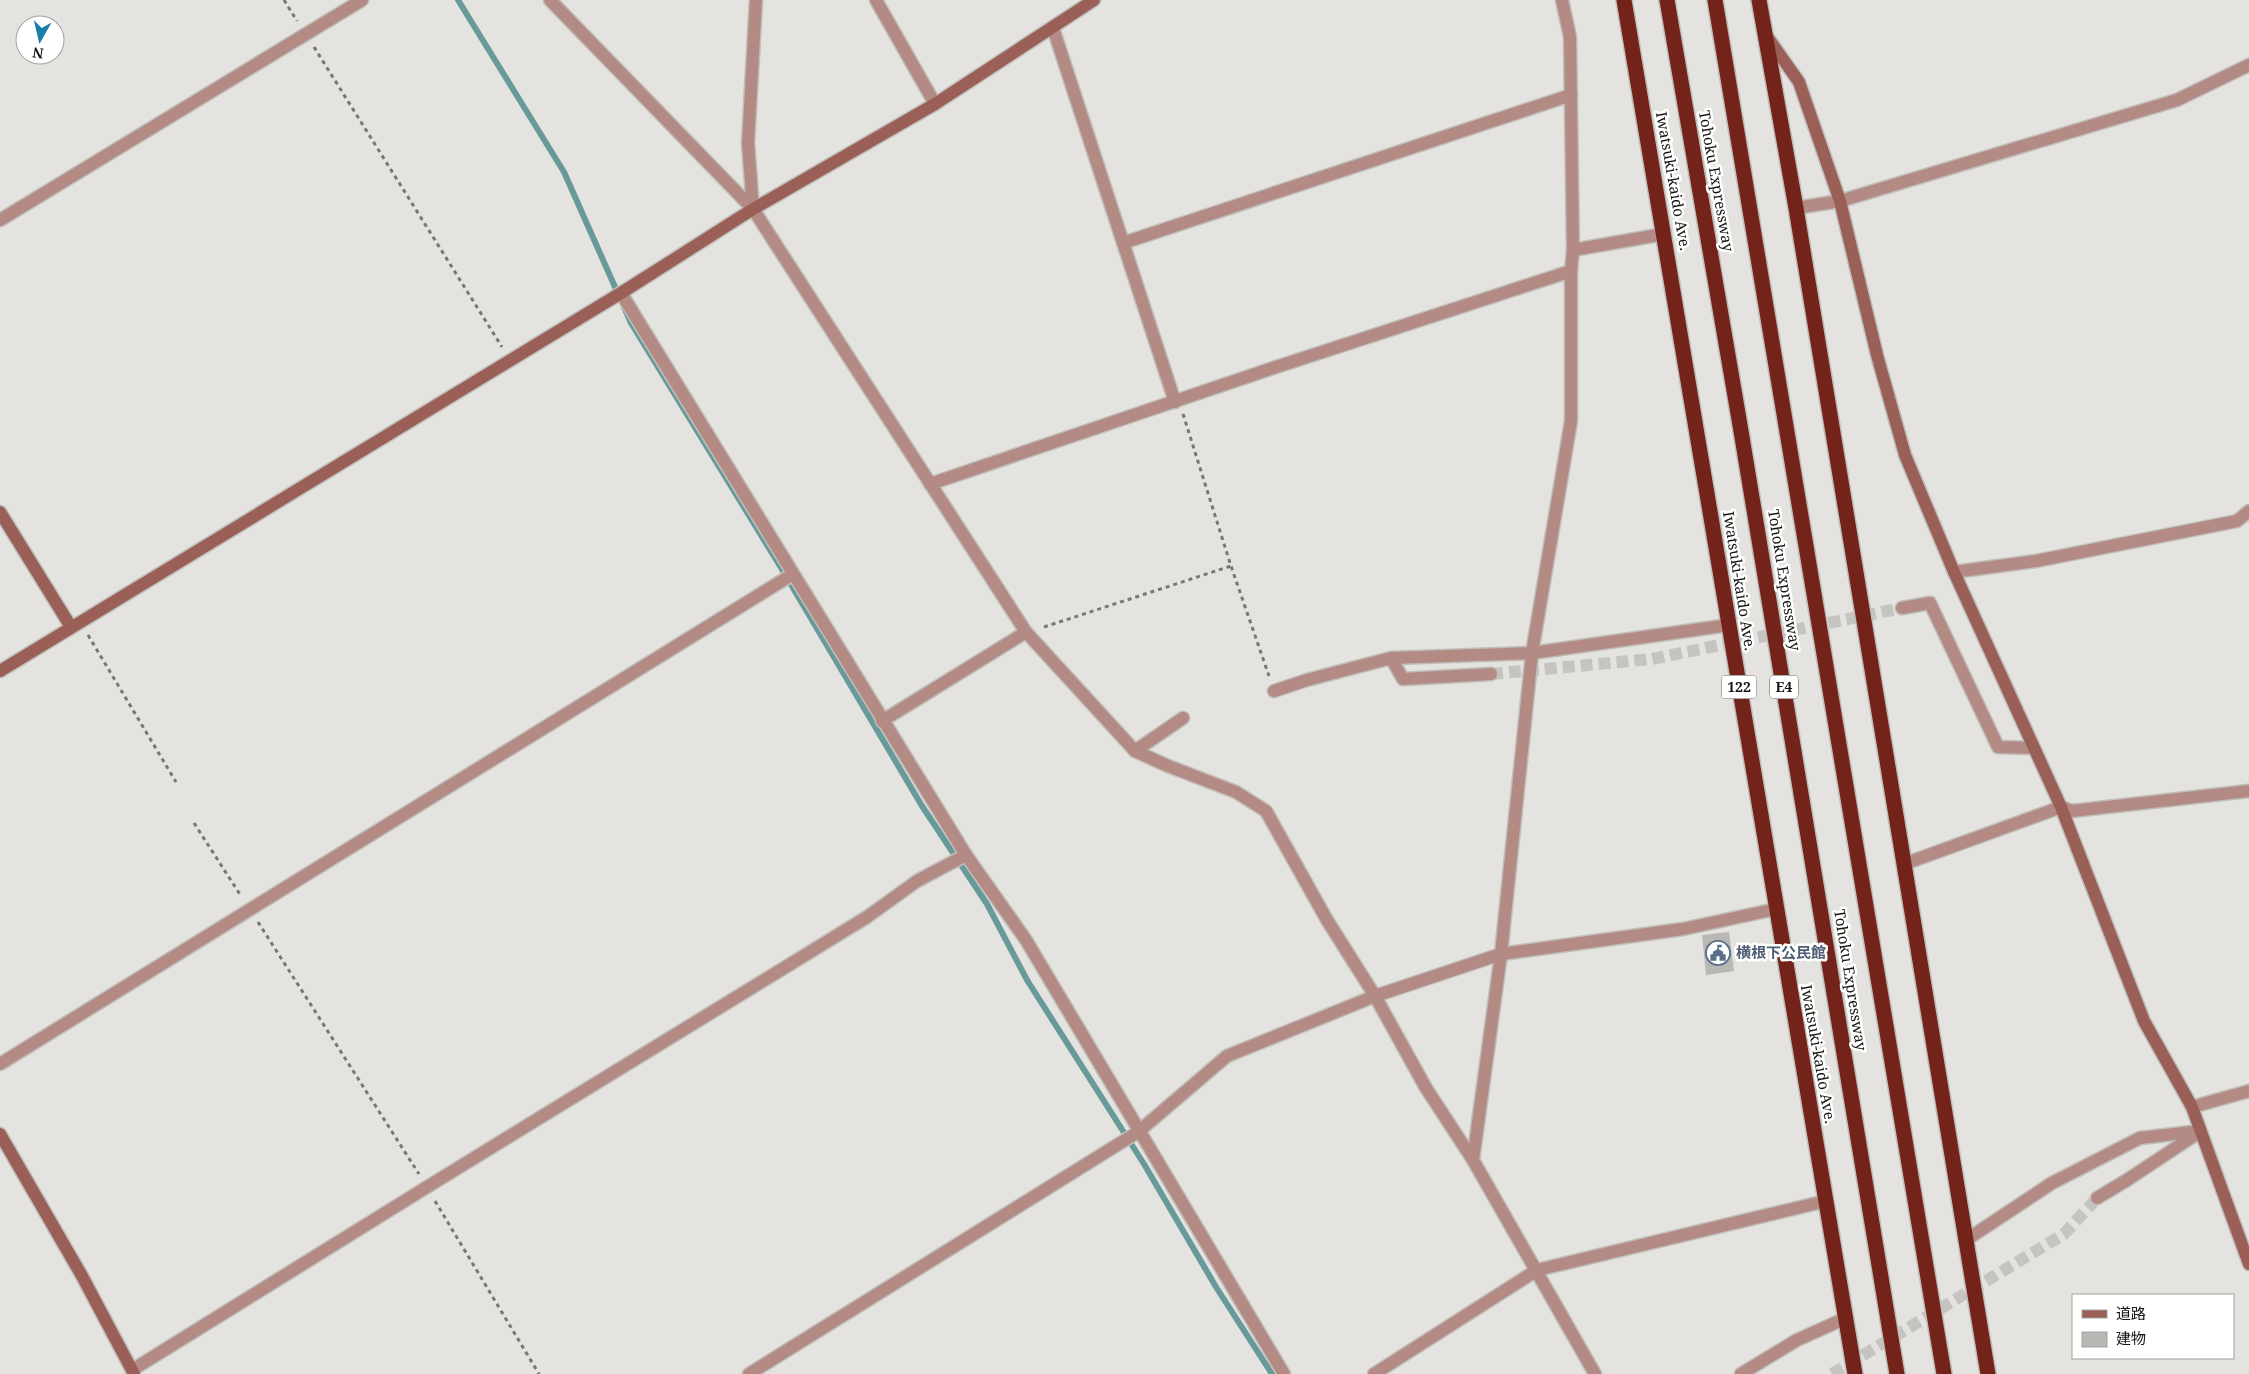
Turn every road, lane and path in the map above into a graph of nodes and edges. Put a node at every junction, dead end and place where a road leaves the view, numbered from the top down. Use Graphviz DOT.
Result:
graph roads {
  1 [pos="284,0"];
  2 [pos="362,0"];
  3 [pos="550,0"];
  4 [pos="756,0"];
  5 [pos="876,0"];
  6 [pos="1094,0"];
  7 [pos="1562,0"];
  8 [pos="1624,0"];
  9 [pos="1667,0"];
  10 [pos="1715,0"];
  11 [pos="1759,0"];
  12 [pos="1053,28"];
  13 [pos="305,34"];
  14 [pos="1765,34"];
  15 [pos="2249,65"];
  16 [pos="1571,95"];
  17 [pos="935,104"];
  18 [pos="1840,200"];
  19 [pos="1796,208"];
  20 [pos="753,209"];
  21 [pos="0,220"];
  22 [pos="1664,234"];
  23 [pos="1122,242"];
  24 [pos="1573,250"];
  25 [pos="1571,272"];
  26 [pos="621,293"];
  27 [pos="511,360"];
  28 [pos="1176,401"];
  29 [pos="930,484"];
  30 [pos="2249,511"];
  31 [pos="0,512"];
  32 [pos="1231,566"];
  33 [pos="1954,572"];
  34 [pos="793,574"];
  35 [pos="1902,608"];
  36 [pos="75,624"];
  37 [pos="1729,625"];
  38 [pos="1026,632"];
  39 [pos="1532,653"];
  40 [pos="1391,658"];
  41 [pos="0,671"];
  42 [pos="1491,674"];
  43 [pos="1274,691"];
  44 [pos="1183,718"];
  45 [pos="882,721"];
  46 [pos="2033,748"];
  47 [pos="1134,751"];
  48 [pos="176,782"];
  49 [pos="2249,791"];
  50 [pos="2061,807"];
  51 [pos="194,823"];
  52 [pos="966,855"];
  53 [pos="1904,864"];
  54 [pos="250,909"];
  55 [pos="1776,910"];
  56 [pos="1501,954"];
  57 [pos="1375,996"];
  58 [pos="0,1064"];
  59 [pos="2249,1090"];
  60 [pos="2192,1107"];
  61 [pos="2200,1131"];
  62 [pos="1138,1132"];
  63 [pos="1,1138"];
  64 [pos="1474,1160"];
  65 [pos="427,1186"];
  66 [pos="2097,1198"];
  67 [pos="1826,1201"];
  68 [pos="1966,1240"];
  69 [pos="2249,1264"];
  70 [pos="1537,1270"];
  71 [pos="1846,1318"];
  72 [pos="133,1372"];
  73 [pos="539,1374"];
  74 [pos="750,1374"];
  75 [pos="1284,1374"];
  76 [pos="1374,1374"];
  77 [pos="1595,1374"];
  78 [pos="1741,1374"];
  79 [pos="1855,1374"];
  80 [pos="1898,1374"];
  81 [pos="1944,1374"];
  82 [pos="1988,1374"];
  1 -- 13 [label="path"];
  2 -- 13 [label="street"];
  3 -- 20 [label="street"];
  4 -- 20 [label="street"];
  5 -- 17 [label="street"];
  6 -- 12 [label="street"];
  7 -- 16 [label="street"];
  8 -- 22 [label="highway, Iwatsuki-kaido Ave. / 122"];
  9 -- 80 [label="highway, Tohoku Expressway / E4"];
  10 -- 81 [label="highway, Tohoku Expressway"];
  11 -- 14 [label="highway"];
  12 -- 17 [label="street"];
  12 -- 23 [label="street"];
  13 -- 21 [label="street"];
  13 -- 27 [label="path"];
  14 -- 18 [label="street"];
  14 -- 19 [label="highway"];
  15 -- 18 [label="street"];
  16 -- 23 [label="street"];
  16 -- 24 [label="street"];
  17 -- 20 [label="street"];
  18 -- 19 [label="street"];
  18 -- 33 [label="street"];
  19 -- 53 [label="highway"];
  20 -- 26 [label="street"];
  20 -- 29 [label="street"];
  22 -- 24 [label="street"];
  22 -- 37 [label="highway, Iwatsuki-kaido Ave. / 122"];
  23 -- 28 [label="street"];
  24 -- 25 [label="street"];
  25 -- 28 [label="street"];
  25 -- 39 [label="street"];
  26 -- 27 [label="street"];
  26 -- 34 [label="street"];
  27 -- 36 [label="street"];
  28 -- 29 [label="street"];
  28 -- 32 [label="path"];
  29 -- 38 [label="street"];
  30 -- 33 [label="street"];
  31 -- 36 [label="street"];
  32 -- 38 [label="path"];
  32 -- 43 [label="path"];
  33 -- 46 [label="street"];
  34 -- 45 [label="street"];
  34 -- 54 [label="street"];
  35 -- 46 [label="street"];
  36 -- 41 [label="street"];
  36 -- 48 [label="path"];
  37 -- 39 [label="street"];
  37 -- 55 [label="highway, Iwatsuki-kaido Ave. / 122"];
  38 -- 45 [label="street"];
  38 -- 47 [label="street"];
  39 -- 40 [label="street"];
  39 -- 56 [label="street"];
  40 -- 42 [label="street"];
  40 -- 43 [label="street"];
  44 -- 47 [label="street"];
  45 -- 52 [label="street"];
  46 -- 50 [label="street"];
  47 -- 57 [label="street"];
  49 -- 50 [label="street"];
  50 -- 53 [label="street"];
  50 -- 60 [label="street"];
  51 -- 54 [label="path"];
  52 -- 62 [label="street"];
  52 -- 65 [label="street"];
  53 -- 68 [label="highway"];
  54 -- 58 [label="street"];
  54 -- 65 [label="path"];
  55 -- 56 [label="street"];
  55 -- 67 [label="highway, Iwatsuki-kaido Ave. / 122"];
  56 -- 57 [label="street"];
  56 -- 64 [label="street"];
  57 -- 62 [label="street"];
  57 -- 64 [label="street"];
  59 -- 60 [label="street"];
  60 -- 61 [label="street"];
  61 -- 66 [label="street"];
  61 -- 68 [label="street"];
  61 -- 69 [label="street"];
  62 -- 74 [label="street"];
  62 -- 75 [label="street"];
  63 -- 72 [label="street"];
  64 -- 70 [label="street"];
  65 -- 72 [label="street"];
  65 -- 73 [label="path"];
  67 -- 70 [label="street"];
  67 -- 71 [label="highway, Iwatsuki-kaido Ave. / 122"];
  68 -- 82 [label="highway"];
  70 -- 76 [label="street"];
  70 -- 77 [label="street"];
  71 -- 78 [label="street"];
  71 -- 79 [label="highway, Iwatsuki-kaido Ave. / 122"];
}
